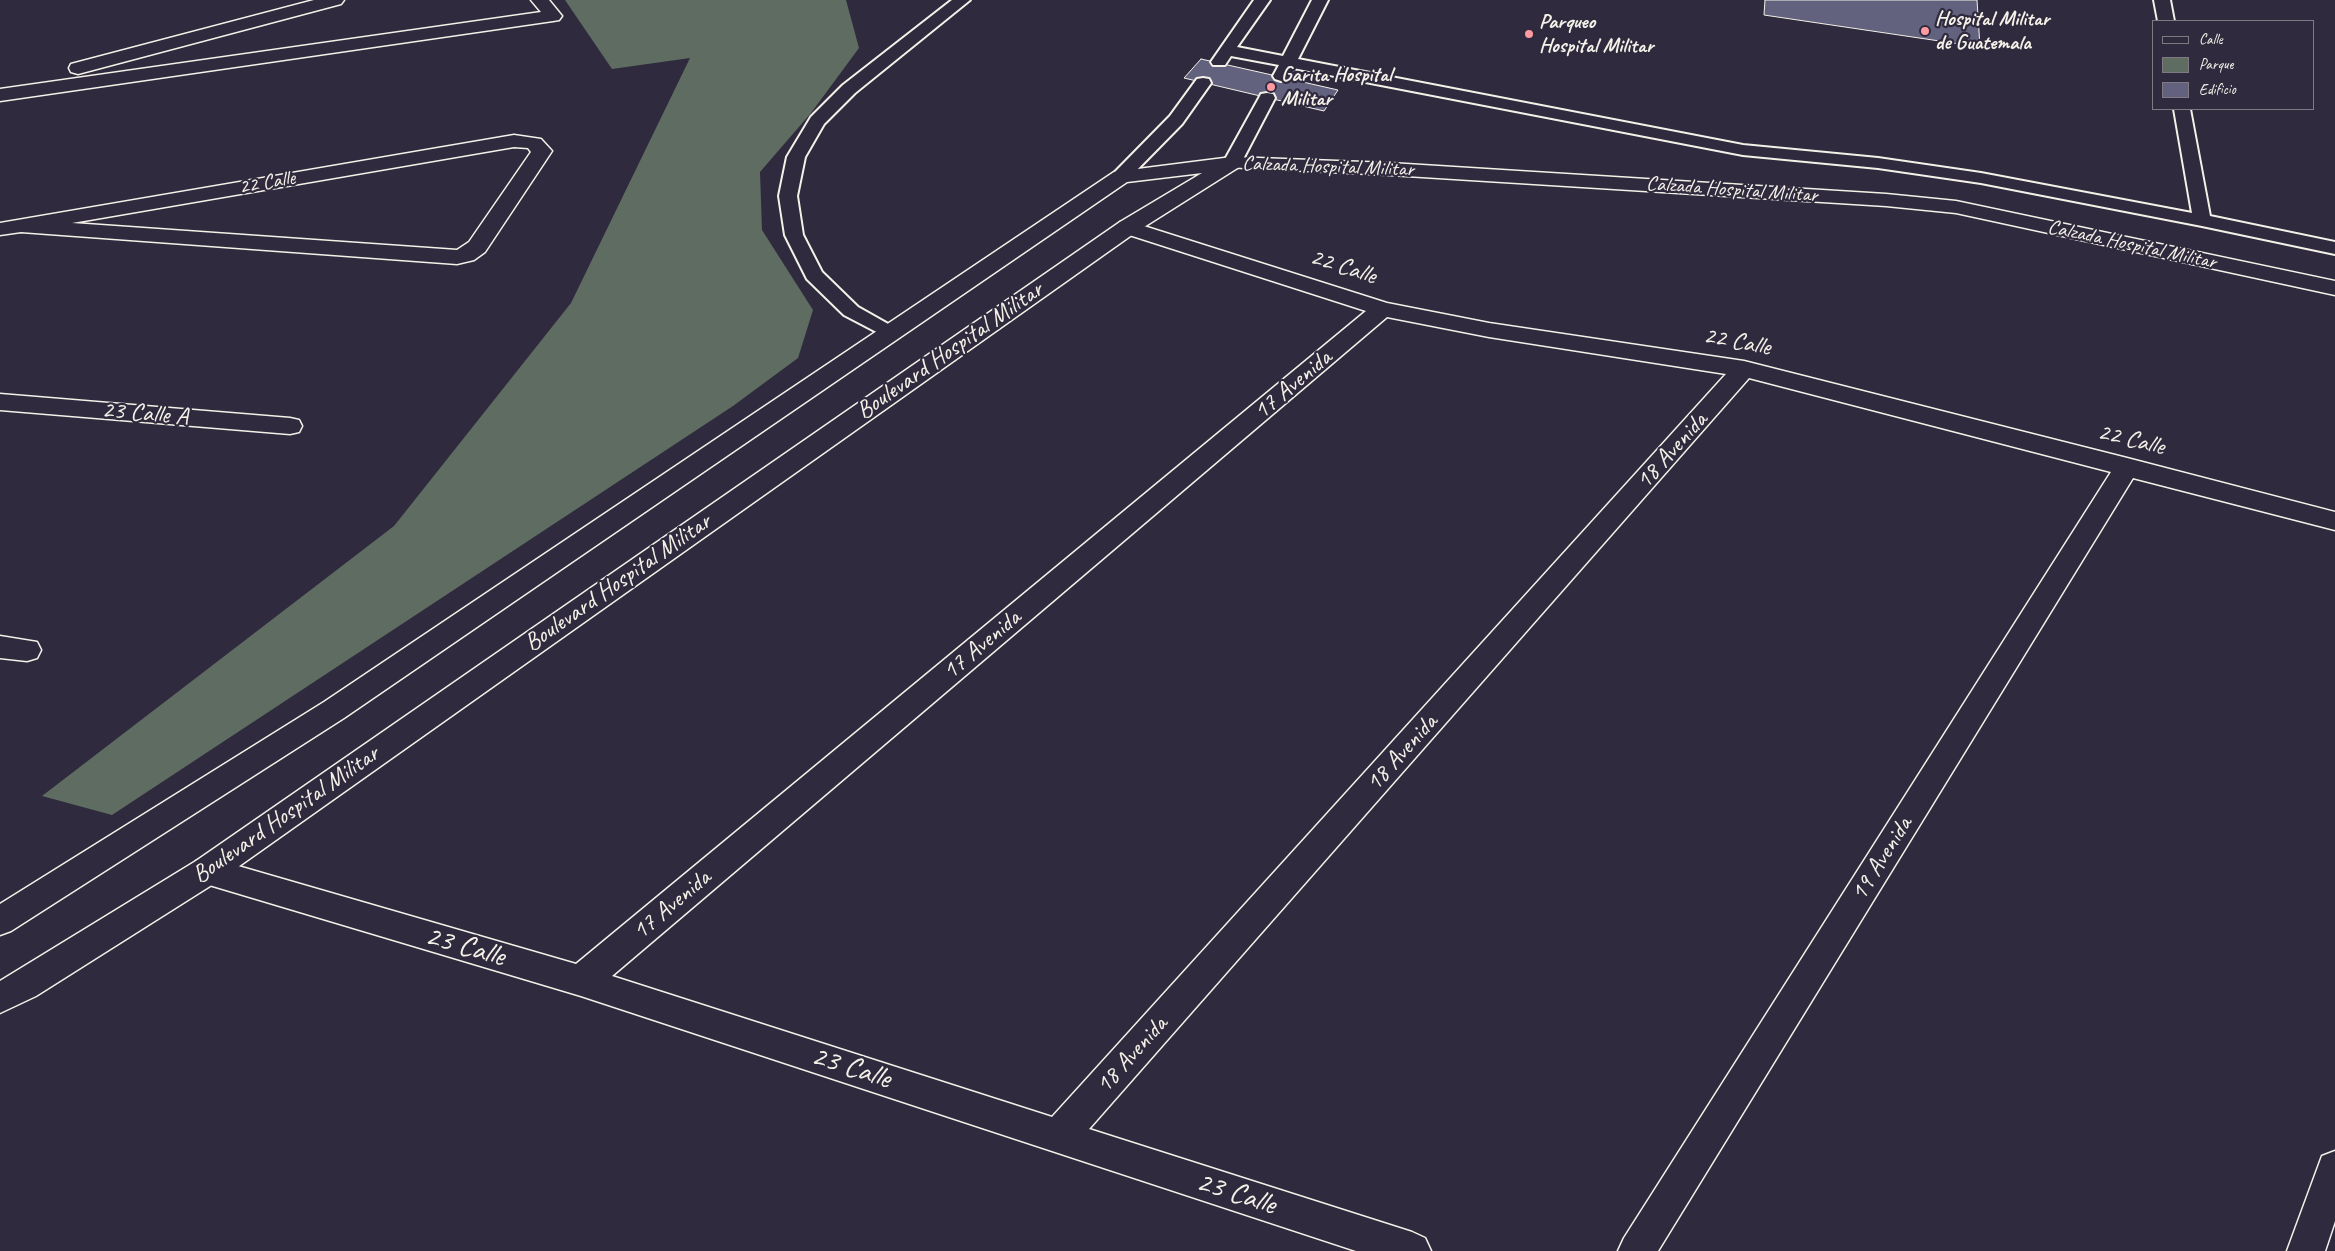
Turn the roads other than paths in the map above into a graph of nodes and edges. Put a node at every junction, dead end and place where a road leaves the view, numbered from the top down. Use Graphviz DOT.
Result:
graph roads {
  1 [pos="335,0"];
  2 [pos="540,0"];
  3 [pos="962,0"];
  4 [pos="1262,0"];
  5 [pos="1320,0"];
  6 [pos="2162,0"];
  7 [pos="2166,20"];
  8 [pos="1285,70"];
  9 [pos="1204,83"];
  10 [pos="0,89"];
  11 [pos="0,94"];
  12 [pos="1268,98"];
  13 [pos="2182,110"];
  14 [pos="1232,163"];
  15 [pos="1121,176"];
  16 [pos="2202,220"];
  17 [pos="23,226"];
  18 [pos="1128,227"];
  19 [pos="0,229"];
  20 [pos="2335,248"];
  21 [pos="2335,288"];
  22 [pos="1383,309"];
  23 [pos="890,333"];
  24 [pos="1744,369"];
  25 [pos="0,402"];
  26 [pos="290,426"];
  27 [pos="2127,467"];
  28 [pos="2335,520"];
  29 [pos="207,871"];
  30 [pos="0,921"];
  31 [pos="582,981"];
  32 [pos="0,998"];
  33 [pos="1059,1136"];
  34 [pos="2335,1169"];
  35 [pos="1412,1251"];
  36 [pos="1637,1251"];
  37 [pos="2306,1251"];
  1 -- 10 [label="street"];
  2 -- 11 [label="street"];
  3 -- 23 [label="lane"];
  4 -- 8 [label="lane"];
  5 -- 8 [label="lane"];
  6 -- 7 [label="lane"];
  8 -- 16 [label="lane"];
  9 -- 15 [label="lane"];
  12 -- 14 [label="lane"];
  13 -- 16 [label="lane"];
  14 -- 15 [label="street, Calzada Hospital Militar"];
  14 -- 18 [label="street, Boulevard Hospital Militar"];
  14 -- 21 [label="street, Calzada Hospital Militar"];
  15 -- 23 [label="street, Boulevard Hospital Militar"];
  16 -- 20 [label="lane"];
  17 -- 17 [label="street, 22 Calle"];
  17 -- 19 [label="street, 22 Calle"];
  18 -- 22 [label="street, 22 Calle"];
  18 -- 29 [label="street, Boulevard Hospital Militar"];
  22 -- 24 [label="street, 22 Calle"];
  22 -- 31 [label="street, 17 Avenida"];
  23 -- 30 [label="street, Boulevard Hospital Militar"];
  24 -- 27 [label="street, 22 Calle"];
  24 -- 33 [label="street, 18 Avenida"];
  25 -- 26 [label="street, 23 Calle A"];
  27 -- 28 [label="street, 22 Calle"];
  27 -- 36 [label="street, 19 Avenida"];
  29 -- 31 [label="street, 23 Calle"];
  29 -- 32 [label="street, Boulevard Hospital Militar"];
  31 -- 33 [label="street, 23 Calle"];
  33 -- 35 [label="street, 23 Calle"];
  34 -- 37 [label="street"];
}
